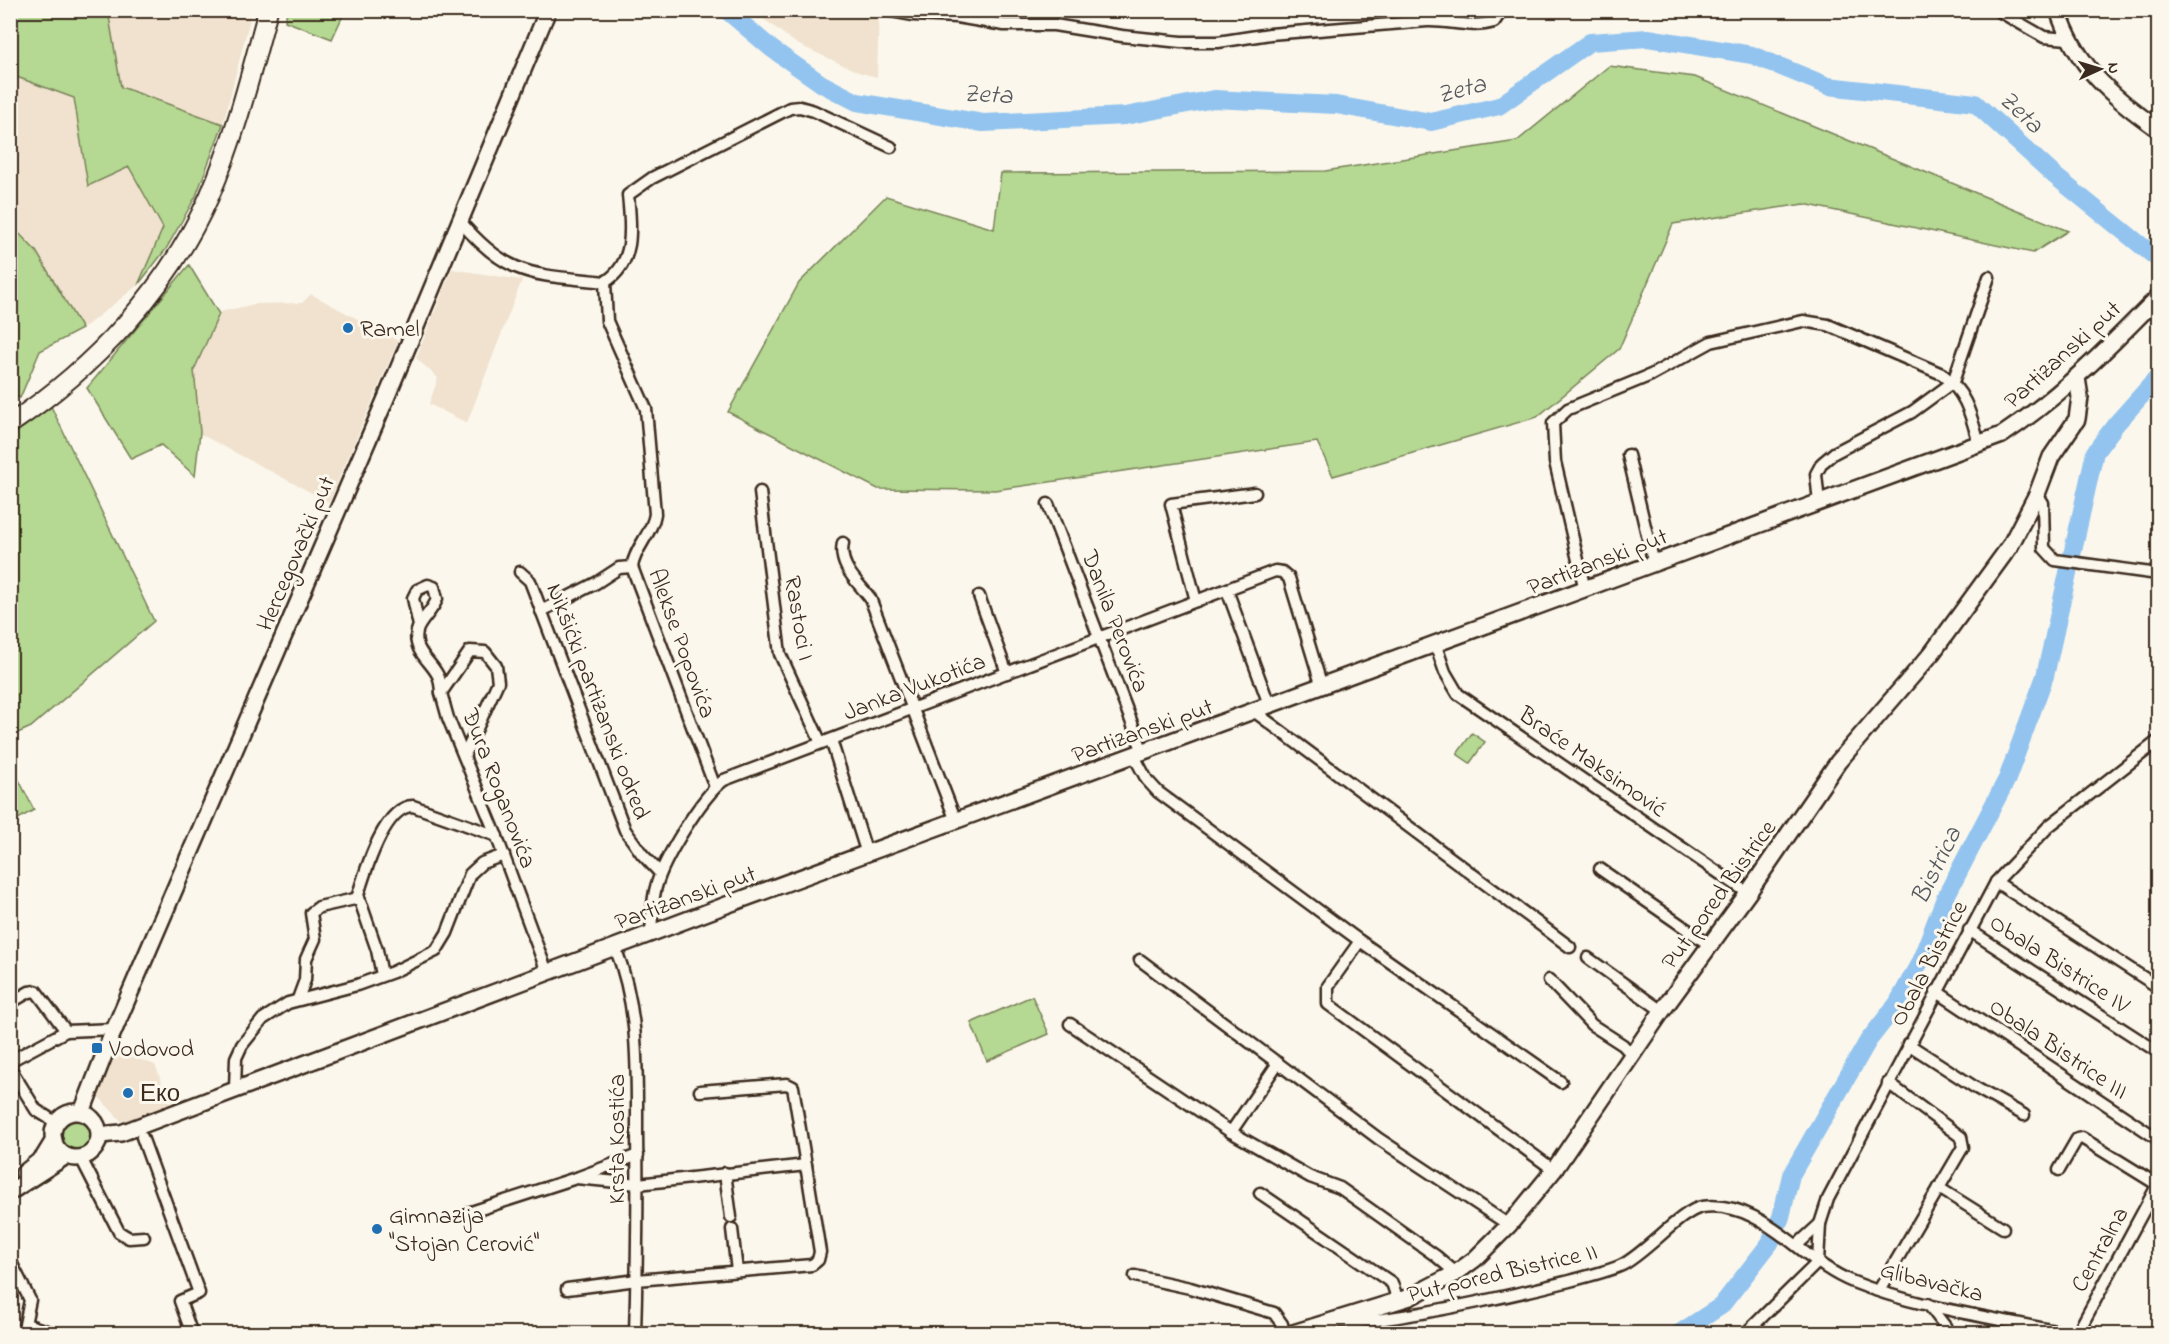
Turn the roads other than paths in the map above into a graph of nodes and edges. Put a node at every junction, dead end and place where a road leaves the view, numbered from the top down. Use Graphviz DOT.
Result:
graph roads {
  1 [pos="268,10"];
  2 [pos="548,10"];
  3 [pos="885,10"];
  4 [pos="1502,10"];
  5 [pos="1996,10"];
  6 [pos="2058,10"];
  7 [pos="2068,39"];
  8 [pos="2158,129"];
  9 [pos="891,147"];
  10 [pos="459,220"];
  11 [pos="1989,277"];
  12 [pos="605,282"];
  13 [pos="2158,297"];
  14 [pos="2077,378"];
  15 [pos="1953,382"];
  16 [pos="10,424"];
  17 [pos="1979,444"];
  18 [pos="1628,455"];
  19 [pos="760,492"];
  20 [pos="1255,493"];
  21 [pos="2037,494"];
  22 [pos="1819,503"];
  23 [pos="1048,504"];
  24 [pos="843,543"];
  25 [pos="1654,564"];
  26 [pos="632,567"];
  27 [pos="520,572"];
  28 [pos="2158,574"];
  29 [pos="1227,590"];
  30 [pos="1586,590"];
  31 [pos="978,596"];
  32 [pos="1196,601"];
  33 [pos="541,611"];
  34 [pos="420,626"];
  35 [pos="1101,638"];
  36 [pos="1436,645"];
  37 [pos="1007,673"];
  38 [pos="1322,687"];
  39 [pos="441,693"];
  40 [pos="1270,707"];
  41 [pos="914,709"];
  42 [pos="1255,712"];
  43 [pos="2158,741"];
  44 [pos="826,742"];
  45 [pos="1138,754"];
  46 [pos="464,756"];
  47 [pos="715,787"];
  48 [pos="956,821"];
  49 [pos="497,836"];
  50 [pos="867,854"];
  51 [pos="504,855"];
  52 [pos="1600,869"];
  53 [pos="660,873"];
  54 [pos="1996,882"];
  55 [pos="1748,893"];
  56 [pos="359,898"];
  57 [pos="1970,930"];
  58 [pos="651,934"];
  59 [pos="1360,940"];
  60 [pos="1711,946"];
  61 [pos="615,947"];
  62 [pos="1570,947"];
  63 [pos="1588,958"];
  64 [pos="1140,960"];
  65 [pos="548,972"];
  66 [pos="382,975"];
  67 [pos="1549,980"];
  68 [pos="2158,987"];
  69 [pos="1936,992"];
  70 [pos="298,999"];
  71 [pos="10,1003"];
  72 [pos="1662,1011"];
  73 [pos="1070,1024"];
  74 [pos="114,1029"];
  75 [pos="66,1031"];
  76 [pos="1908,1044"];
  77 [pos="2158,1052"];
  78 [pos="1632,1055"];
  79 [pos="10,1061"];
  80 [pos="1278,1063"];
  81 [pos="10,1068"];
  82 [pos="1561,1082"];
  83 [pos="1888,1083"];
  84 [pos="235,1089"];
  85 [pos="16,1091"];
  86 [pos="700,1091"];
  87 [pos="82,1112"];
  88 [pos="2024,1115"];
  89 [pos="57,1123"];
  90 [pos="1231,1132"];
  91 [pos="100,1135"];
  92 [pos="142,1137"];
  93 [pos="2158,1139"];
  94 [pos="54,1140"];
  95 [pos="638,1155"];
  96 [pos="74,1157"];
  97 [pos="806,1165"];
  98 [pos="1554,1170"];
  99 [pos="2059,1170"];
  100 [pos="725,1173"];
  101 [pos="576,1178"];
  102 [pos="10,1181"];
  103 [pos="638,1184"];
  104 [pos="2158,1184"];
  105 [pos="1939,1188"];
  106 [pos="10,1192"];
  107 [pos="1260,1193"];
  108 [pos="468,1213"];
  109 [pos="1820,1224"];
  110 [pos="1509,1225"];
  111 [pos="2003,1228"];
  112 [pos="144,1237"];
  113 [pos="1796,1244"];
  114 [pos="10,1260"];
  115 [pos="1818,1262"];
  116 [pos="737,1271"];
  117 [pos="1456,1273"];
  118 [pos="1135,1276"];
  119 [pos="637,1280"];
  120 [pos="567,1289"];
  121 [pos="1879,1290"];
  122 [pos="1404,1299"];
  123 [pos="1928,1304"];
  124 [pos="1414,1314"];
  125 [pos="1336,1321"];
  126 [pos="24,1329"];
  127 [pos="56,1334"];
  128 [pos="192,1334"];
  129 [pos="635,1334"];
  130 [pos="1284,1334"];
  131 [pos="1290,1334"];
  132 [pos="1745,1334"];
  133 [pos="1951,1334"];
  134 [pos="2069,1334"];
  135 [pos="2077,1334"];
  1 -- 16 [label="main road"];
  2 -- 10 [label="street, Hercegovački put"];
  3 -- 4 [label="street"];
  5 -- 7 [label="street"];
  6 -- 7 [label="street"];
  7 -- 8 [label="street"];
  9 -- 12 [label="street"];
  10 -- 12 [label="street"];
  10 -- 74 [label="street, Hercegovački put"];
  11 -- 15 [label="street"];
  12 -- 26 [label="street, Alekse Popovića"];
  13 -- 14 [label="street, Partizanski put"];
  14 -- 17 [label="street, Partizanski put"];
  14 -- 21 [label="street, Put pored Bistrice"];
  15 -- 17 [label="street"];
  15 -- 22 [label="street"];
  15 -- 30 [label="street"];
  17 -- 22 [label="street, Partizanski put"];
  18 -- 25 [label="street"];
  19 -- 44 [label="street, Rastoci I"];
  20 -- 32 [label="street"];
  21 -- 28 [label="street"];
  21 -- 55 [label="street, Put pored Bistrice"];
  22 -- 25 [label="street, Partizanski put"];
  23 -- 35 [label="street, Danila Perovića"];
  24 -- 41 [label="street"];
  25 -- 30 [label="street, Partizanski put"];
  26 -- 33 [label="street"];
  26 -- 47 [label="street, Alekse Popovića"];
  27 -- 33 [label="street, Nikšićki partizanski odred"];
  29 -- 32 [label="street, Janka Vukotića"];
  29 -- 38 [label="street, Janka Vukotića"];
  29 -- 40 [label="street"];
  30 -- 36 [label="street, Partizanski put"];
  31 -- 37 [label="street"];
  32 -- 35 [label="street, Janka Vukotića"];
  33 -- 53 [label="street, Nikšićki partizanski odred"];
  34 -- 39 [label="street"];
  35 -- 37 [label="street, Janka Vukotića"];
  35 -- 45 [label="street, Danila Perovića"];
  36 -- 38 [label="street, Partizanski put"];
  36 -- 55 [label="street, Braće Maksimović"];
  37 -- 41 [label="street, Janka Vukotića"];
  38 -- 40 [label="street, Partizanski put"];
  39 -- 46 [label="street, Đura Roganovića"];
  39 -- 46 [label="street, Đura Roganovića"];
  40 -- 42 [label="street, Partizanski put"];
  41 -- 44 [label="street, Janka Vukotića"];
  41 -- 48 [label="street"];
  42 -- 45 [label="street, Partizanski put"];
  42 -- 62 [label="street"];
  43 -- 54 [label="street, Obala Bistrice"];
  44 -- 47 [label="street, Janka Vukotića"];
  44 -- 50 [label="street, Rastoci I"];
  45 -- 48 [label="street, Partizanski put"];
  45 -- 59 [label="street, Danila Perovića"];
  46 -- 49 [label="street, Đura Roganovića"];
  47 -- 53 [label="street, Janka Vukotića"];
  48 -- 50 [label="street, Partizanski put"];
  49 -- 51 [label="street, Đura Roganovića"];
  49 -- 56 [label="street"];
  50 -- 58 [label="street, Partizanski put"];
  51 -- 65 [label="street, Đura Roganovića"];
  51 -- 66 [label="street"];
  52 -- 60 [label="street"];
  53 -- 58 [label="street, Janka Vukotića"];
  54 -- 57 [label="street, Obala Bistrice"];
  54 -- 68 [label="street"];
  55 -- 60 [label="street, Put pored Bistrice"];
  56 -- 66 [label="street"];
  56 -- 70 [label="street"];
  57 -- 69 [label="street, Obala Bistrice"];
  57 -- 77 [label="street, Obala Bistrice IV"];
  58 -- 61 [label="street, Partizanski put"];
  59 -- 82 [label="street, Danila Perovića"];
  59 -- 98 [label="street"];
  60 -- 72 [label="street, Put pored Bistrice"];
  61 -- 65 [label="street, Partizanski put"];
  61 -- 95 [label="street, Krsta Kostića"];
  63 -- 72 [label="street"];
  64 -- 80 [label="street"];
  65 -- 84 [label="street, Partizanski put"];
  66 -- 70 [label="street"];
  67 -- 78 [label="street"];
  69 -- 76 [label="street, Obala Bistrice"];
  69 -- 93 [label="street, Obala Bistrice III"];
  70 -- 84 [label="street"];
  71 -- 75 [label="street"];
  72 -- 78 [label="street, Put pored Bistrice"];
  73 -- 90 [label="street"];
  74 -- 75 [label="street"];
  74 -- 87 [label="street, Hercegovački put"];
  75 -- 79 [label="street"];
  76 -- 83 [label="street, Obala Bistrice"];
  76 -- 88 [label="street"];
  78 -- 98 [label="street, Put pored Bistrice"];
  80 -- 90 [label="street"];
  80 -- 110 [label="street"];
  81 -- 85 [label="street"];
  83 -- 105 [label="street"];
  83 -- 109 [label="street, Obala Bistrice"];
  84 -- 91 [label="street, Partizanski put"];
  85 -- 89 [label="street"];
  86 -- 97 [label="street"];
  87 -- 89 [label="street"];
  87 -- 91 [label="street"];
  89 -- 94 [label="street"];
  90 -- 117 [label="street"];
  91 -- 96 [label="street"];
  92 -- 128 [label="street"];
  94 -- 96 [label="street"];
  94 -- 102 [label="street"];
  95 -- 101 [label="street"];
  95 -- 103 [label="street, Krsta Kostića"];
  96 -- 106 [label="street"];
  96 -- 112 [label="street"];
  97 -- 100 [label="street"];
  97 -- 116 [label="street"];
  98 -- 110 [label="street, Put pored Bistrice"];
  99 -- 104 [label="street"];
  100 -- 103 [label="street"];
  100 -- 116 [label="street"];
  101 -- 103 [label="street"];
  101 -- 108 [label="street"];
  103 -- 119 [label="street, Krsta Kostića"];
  104 -- 135 [label="street, Centralna"];
  105 -- 111 [label="street"];
  105 -- 121 [label="street"];
  107 -- 122 [label="street"];
  109 -- 113 [label="street"];
  109 -- 115 [label="street, Obala Bistrice"];
  110 -- 117 [label="street, Put pored Bistrice"];
  113 -- 115 [label="street, Glibavačka"];
  113 -- 124 [label="street, Put pored Bistrice II"];
  114 -- 126 [label="street"];
  115 -- 121 [label="street, Glibavačka"];
  115 -- 132 [label="street"];
  116 -- 119 [label="street"];
  117 -- 122 [label="street, Put pored Bistrice"];
  118 -- 130 [label="street"];
  119 -- 120 [label="street"];
  119 -- 129 [label="street, Krsta Kostića"];
  121 -- 123 [label="street, Glibavačka"];
  122 -- 124 [label="street"];
  122 -- 125 [label="street, Put pored Bistrice"];
  123 -- 133 [label="street"];
  123 -- 134 [label="street, Glibavačka"];
  124 -- 125 [label="street, Put pored Bistrice II"];
  125 -- 131 [label="street, Put pored Bistrice"];
  126 -- 127 [label="street"];
}
